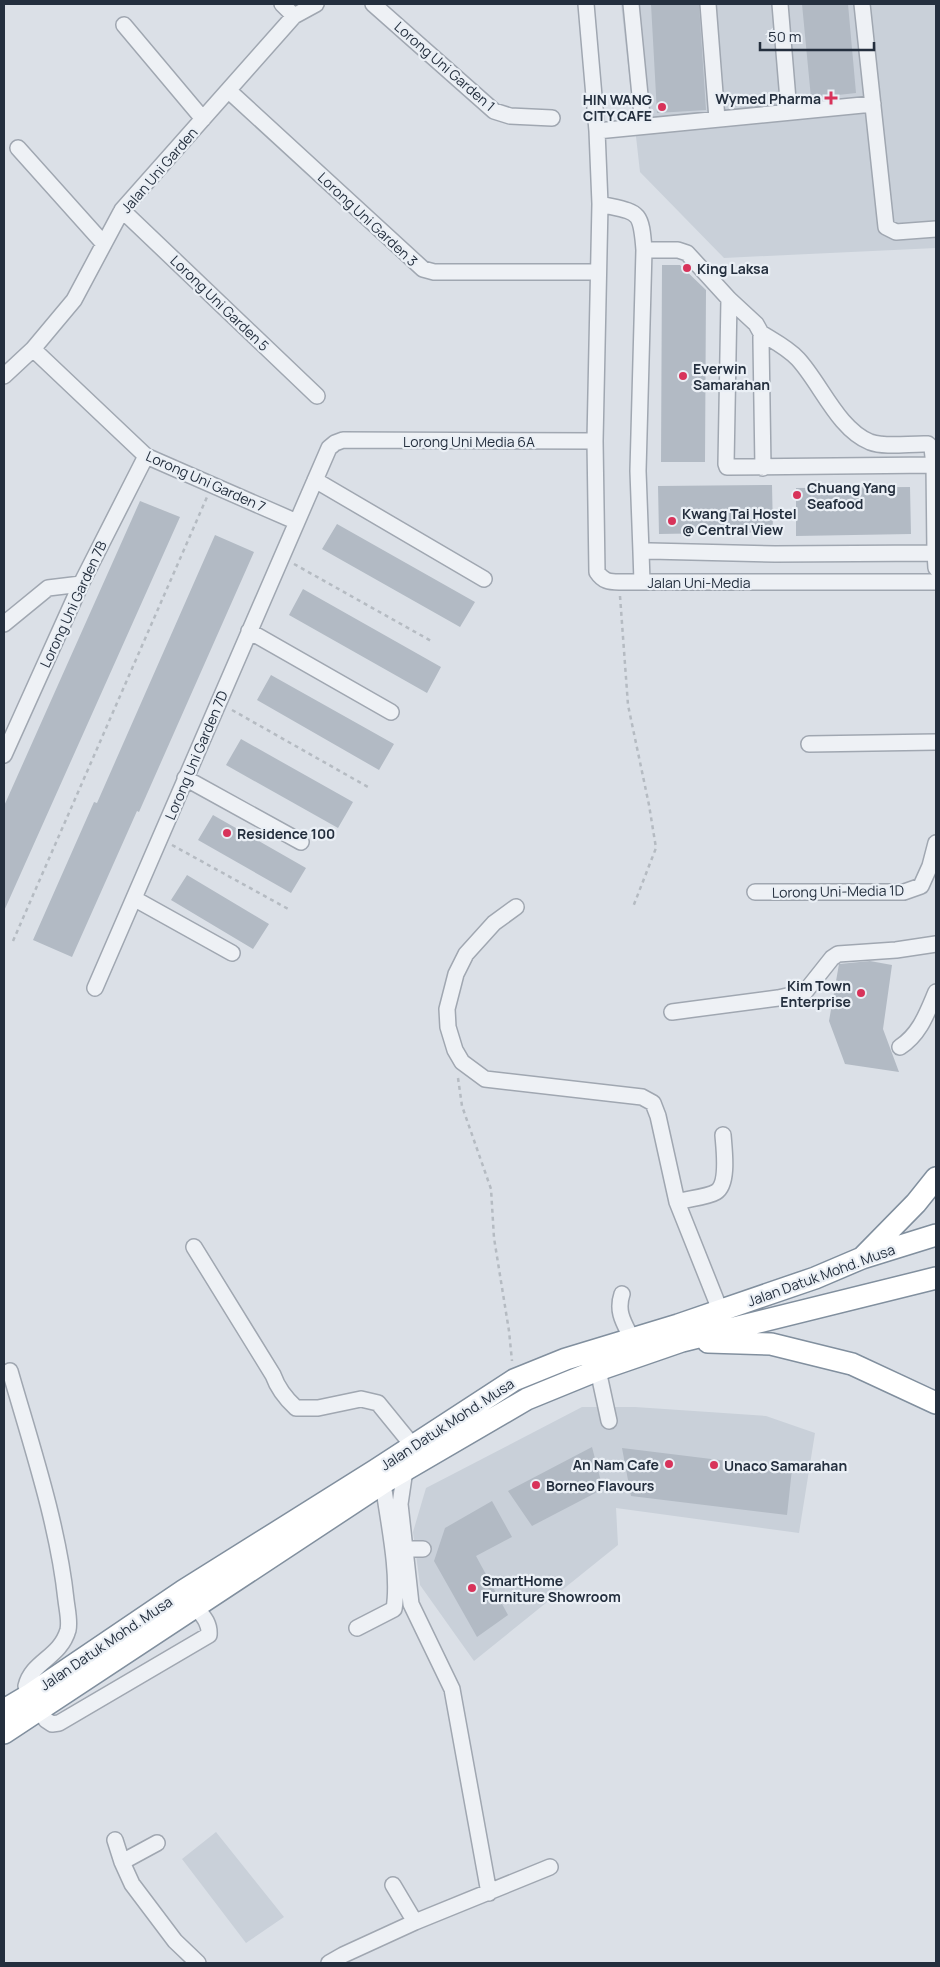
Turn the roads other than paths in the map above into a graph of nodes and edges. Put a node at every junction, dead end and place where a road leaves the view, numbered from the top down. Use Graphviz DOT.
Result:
graph roads {
  1 [pos="282,4"];
  2 [pos="316,4"];
  3 [pos="373,4"];
  4 [pos="586,4"];
  5 [pos="631,4"];
  6 [pos="708,4"];
  7 [pos="780,4"];
  8 [pos="862,4"];
  9 [pos="294,16"];
  10 [pos="124,25"];
  11 [pos="229,91"];
  12 [pos="873,104"];
  13 [pos="789,112"];
  14 [pos="552,118"];
  15 [pos="203,119"];
  16 [pos="717,119"];
  17 [pos="643,126"];
  18 [pos="597,131"];
  19 [pos="18,148"];
  20 [pos="600,204"];
  21 [pos="122,210"];
  22 [pos="936,229"];
  23 [pos="104,244"];
  24 [pos="644,250"];
  25 [pos="598,272"];
  26 [pos="729,299"];
  27 [pos="761,333"];
  28 [pos="33,349"];
  29 [pos="4,376"];
  30 [pos="317,396"];
  31 [pos="343,440"];
  32 [pos="595,441"];
  33 [pos="146,456"];
  34 [pos="934,464"];
  35 [pos="763,468"];
  36 [pos="315,480"];
  37 [pos="297,522"];
  38 [pos="641,552"];
  39 [pos="936,561"];
  40 [pos="484,579"];
  41 [pos="642,582"];
  42 [pos="936,582"];
  43 [pos="81,584"];
  44 [pos="4,624"];
  45 [pos="249,631"];
  46 [pos="391,712"];
  47 [pos="936,742"];
  48 [pos="809,744"];
  49 [pos="4,755"];
  50 [pos="185,778"];
  51 [pos="301,842"];
  52 [pos="936,842"];
  53 [pos="755,892"];
  54 [pos="135,899"];
  55 [pos="516,907"];
  56 [pos="936,944"];
  57 [pos="232,953"];
  58 [pos="95,988"];
  59 [pos="936,992"];
  60 [pos="672,1012"];
  61 [pos="900,1047"];
  62 [pos="723,1135"];
  63 [pos="936,1178"];
  64 [pos="677,1202"];
  65 [pos="936,1235"];
  66 [pos="194,1247"];
  67 [pos="862,1258"];
  68 [pos="936,1278"];
  69 [pos="622,1294"];
  70 [pos="720,1310"];
  71 [pos="632,1339"];
  72 [pos="682,1341"];
  73 [pos="598,1370"];
  74 [pos="10,1371"];
  75 [pos="936,1403"];
  76 [pos="609,1421"];
  77 [pos="413,1446"];
  78 [pos="406,1470"];
  79 [pos="384,1483"];
  80 [pos="423,1548"];
  81 [pos="405,1549"];
  82 [pos="195,1606"];
  83 [pos="357,1628"];
  84 [pos="35,1701"];
  85 [pos="5,1707"];
  86 [pos="4,1733"];
  87 [pos="115,1840"];
  88 [pos="157,1843"];
  89 [pos="122,1862"];
  90 [pos="550,1867"];
  91 [pos="393,1885"];
  92 [pos="489,1893"];
  93 [pos="415,1922"];
  94 [pos="198,1963"];
  95 [pos="329,1963"];
  1 -- 9 [label="street"];
  2 -- 9 [label="street, Jalan Uni Garden"];
  3 -- 14 [label="street, Lorong Uni Garden 1"];
  4 -- 18 [label="street"];
  5 -- 17 [label="street"];
  6 -- 16 [label="street"];
  7 -- 13 [label="street"];
  8 -- 12 [label="street"];
  9 -- 11 [label="street, Jalan Uni Garden"];
  10 -- 15 [label="street"];
  11 -- 15 [label="street, Jalan Uni Garden"];
  11 -- 25 [label="street, Lorong Uni Garden 3"];
  12 -- 13 [label="street"];
  12 -- 22 [label="street"];
  13 -- 16 [label="street"];
  15 -- 21 [label="street, Jalan Uni Garden"];
  16 -- 17 [label="street"];
  17 -- 18 [label="street"];
  18 -- 20 [label="street"];
  19 -- 23 [label="street"];
  20 -- 24 [label="street"];
  20 -- 25 [label="street"];
  21 -- 23 [label="street, Jalan Uni Garden"];
  21 -- 30 [label="street, Lorong Uni Garden 5"];
  23 -- 28 [label="street, Jalan Uni Garden"];
  24 -- 26 [label="street"];
  24 -- 38 [label="street"];
  25 -- 32 [label="street"];
  26 -- 27 [label="street"];
  26 -- 35 [label="street"];
  27 -- 34 [label="street"];
  27 -- 35 [label="street"];
  28 -- 29 [label="street, Jalan Uni Garden"];
  28 -- 33 [label="street, Lorong Uni Garden 7"];
  31 -- 32 [label="street, Lorong Uni Media 6A"];
  31 -- 36 [label="street, Lorong Uni Garden 7D"];
  32 -- 41 [label="street, Jalan Uni-Media"];
  33 -- 37 [label="street, Lorong Uni Garden 7"];
  33 -- 43 [label="street, Lorong Uni Garden 7B"];
  34 -- 35 [label="street"];
  34 -- 39 [label="street"];
  36 -- 37 [label="street, Lorong Uni Garden 7D"];
  36 -- 40 [label="street"];
  37 -- 45 [label="street, Lorong Uni Garden 7D"];
  38 -- 39 [label="street"];
  38 -- 41 [label="street"];
  41 -- 42 [label="street, Jalan Uni-Media"];
  43 -- 44 [label="street"];
  43 -- 49 [label="street, Lorong Uni Garden 7B"];
  45 -- 46 [label="street"];
  45 -- 50 [label="street, Lorong Uni Garden 7D"];
  47 -- 48 [label="street"];
  50 -- 51 [label="street"];
  50 -- 54 [label="street, Lorong Uni Garden 7D"];
  52 -- 53 [label="street, Lorong Uni-Media 1D"];
  54 -- 57 [label="street"];
  54 -- 58 [label="street, Lorong Uni Garden 7D"];
  55 -- 64 [label="street"];
  56 -- 60 [label="street"];
  59 -- 61 [label="street"];
  62 -- 64 [label="street"];
  63 -- 67 [label="highway"];
  64 -- 70 [label="street"];
  65 -- 67 [label="highway, Jalan Datuk Mohd. Musa"];
  66 -- 77 [label="street"];
  67 -- 70 [label="highway, Jalan Datuk Mohd. Musa"];
  68 -- 72 [label="highway, Jalan Datuk Mohd. Musa"];
  69 -- 71 [label="street"];
  70 -- 71 [label="highway, Jalan Datuk Mohd. Musa"];
  71 -- 77 [label="highway, Jalan Datuk Mohd. Musa"];
  72 -- 73 [label="highway, Jalan Datuk Mohd. Musa"];
  72 -- 75 [label="highway"];
  73 -- 76 [label="street"];
  73 -- 78 [label="highway, Jalan Datuk Mohd. Musa"];
  74 -- 84 [label="street"];
  77 -- 84 [label="highway, Jalan Datuk Mohd. Musa"];
  78 -- 79 [label="highway, Jalan Datuk Mohd. Musa"];
  78 -- 81 [label="street"];
  79 -- 82 [label="highway, Jalan Datuk Mohd. Musa"];
  79 -- 83 [label="street"];
  80 -- 81 [label="street"];
  81 -- 92 [label="street"];
  82 -- 84 [label="highway, Jalan Datuk Mohd. Musa"];
  82 -- 84 [label="street"];
  84 -- 85 [label="highway, Jalan Datuk Mohd. Musa"];
  84 -- 86 [label="highway, Jalan Datuk Mohd. Musa"];
  87 -- 89 [label="street"];
  88 -- 89 [label="street"];
  89 -- 94 [label="street"];
  90 -- 92 [label="street"];
  91 -- 93 [label="street"];
  92 -- 93 [label="street"];
  93 -- 95 [label="street"];
}
